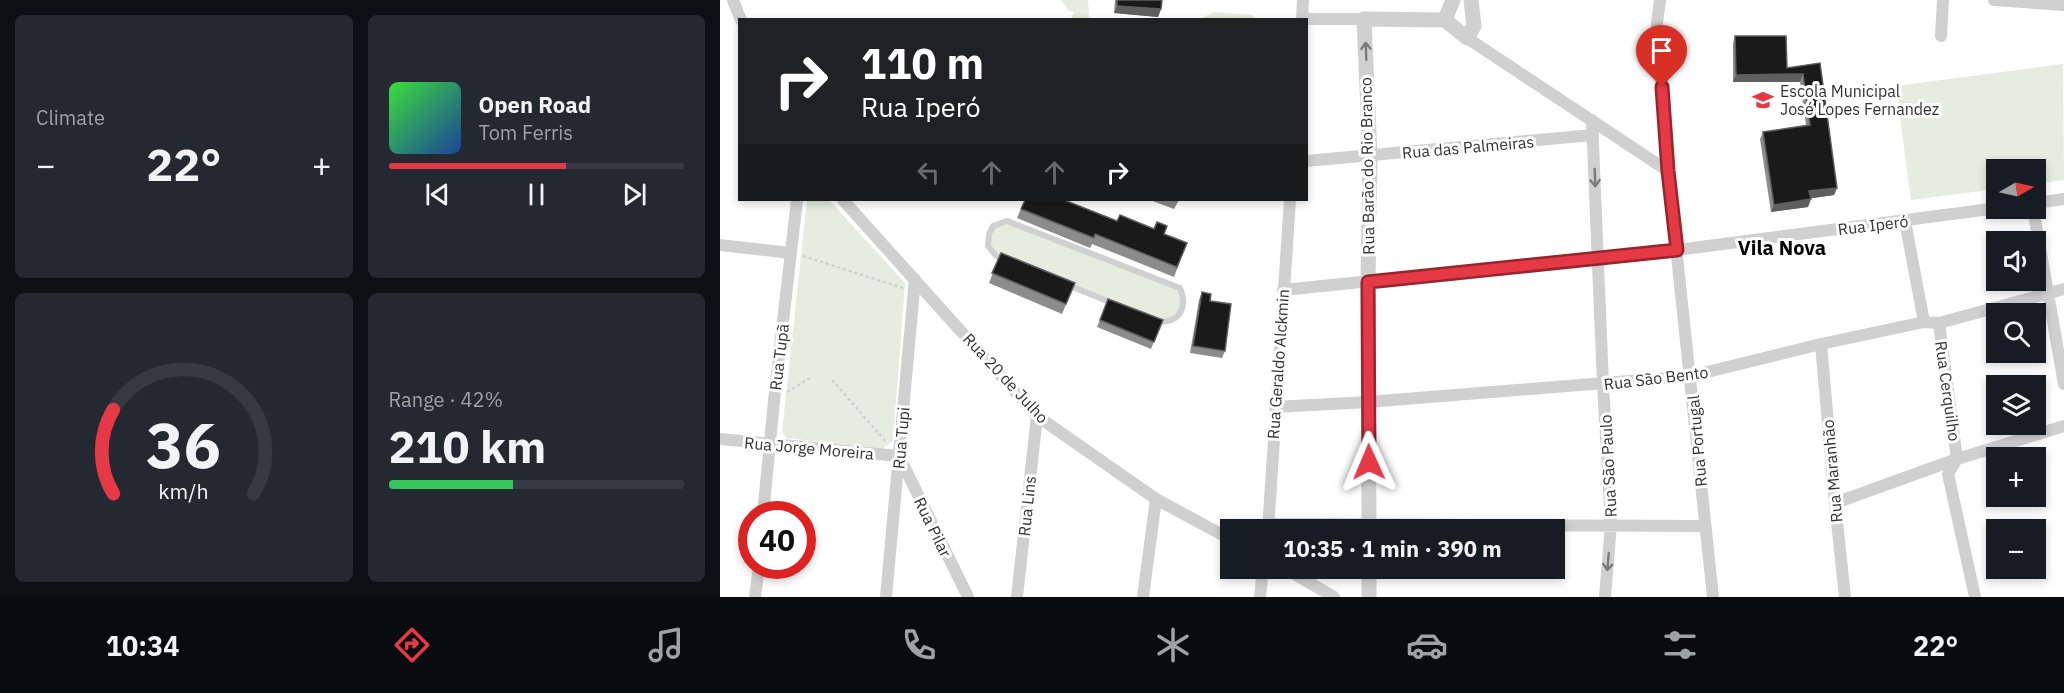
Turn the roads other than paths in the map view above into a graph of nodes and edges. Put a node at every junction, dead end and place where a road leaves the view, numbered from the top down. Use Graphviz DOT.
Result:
graph roads {
  1 [pos="733,0"];
  2 [pos="1303,0"];
  3 [pos="1452,0"];
  4 [pos="1471,0"];
  5 [pos="1660,0"];
  6 [pos="1943,0"];
  7 [pos="1994,0"];
  8 [pos="2064,5"];
  9 [pos="740,18"];
  10 [pos="1302,18"];
  11 [pos="1308,19"];
  12 [pos="1364,19"];
  13 [pos="1445,20"];
  14 [pos="1941,36"];
  15 [pos="1467,38"];
  16 [pos="1592,120"];
  17 [pos="1593,135"];
  18 [pos="1370,156"];
  19 [pos="1308,161"];
  20 [pos="1668,171"];
  21 [pos="2064,199"];
  22 [pos="797,201"];
  23 [pos="844,201"];
  24 [pos="1290,201"];
  25 [pos="2046,202"];
  26 [pos="1986,210"];
  27 [pos="2035,219"];
  28 [pos="1905,221"];
  29 [pos="1018,225"];
  30 [pos="720,245"];
  31 [pos="1677,250"];
  32 [pos="791,253"];
  33 [pos="1598,258"];
  34 [pos="915,279"];
  35 [pos="1368,282"];
  36 [pos="2064,289"];
  37 [pos="1283,290"];
  38 [pos="2047,293"];
  39 [pos="1924,322"];
  40 [pos="1939,322"];
  41 [pos="1821,344"];
  42 [pos="1691,376"];
  43 [pos="1603,384"];
  44 [pos="2064,384"];
  45 [pos="1368,402"];
  46 [pos="1275,407"];
  47 [pos="1037,416"];
  48 [pos="2064,426"];
  49 [pos="720,439"];
  50 [pos="770,445"];
  51 [pos="899,456"];
  52 [pos="1957,459"];
  53 [pos="1156,499"];
  54 [pos="765,501"];
  55 [pos="1835,503"];
  56 [pos="1268,519"];
  57 [pos="1370,519"];
  58 [pos="1565,525"];
  59 [pos="1611,525"];
  60 [pos="1705,526"];
  61 [pos="1220,534"];
  62 [pos="757,579"];
  63 [pos="1262,579"];
  64 [pos="1303,579"];
  65 [pos="1369,579"];
  66 [pos="755,597"];
  67 [pos="886,597"];
  68 [pos="968,597"];
  69 [pos="1017,597"];
  70 [pos="1143,597"];
  71 [pos="1260,597"];
  72 [pos="1334,597"];
  73 [pos="1369,597"];
  74 [pos="1605,597"];
  75 [pos="1713,597"];
  76 [pos="1845,597"];
  77 [pos="1975,597"];
  1 -- 9 [label="street"];
  2 -- 10 [label="street"];
  3 -- 13 [label="street"];
  4 -- 15 [label="street"];
  5 -- 20 [label="street, Rua Portugal"];
  6 -- 14 [label="street"];
  7 -- 8 [label="street"];
  11 -- 12 [label="street"];
  12 -- 13 [label="street"];
  18 -- 12 [label="street, Rua Barão do Rio Branco, one-way"];
  13 -- 15 [label="street"];
  15 -- 16 [label="street"];
  16 -- 17 [label="street, Rua São Paulo"];
  16 -- 20 [label="street"];
  17 -- 18 [label="street, Rua das Palmeiras"];
  17 -- 33 [label="street, Rua São Paulo, one-way"];
  18 -- 19 [label="street, Rua das Palmeiras"];
  18 -- 35 [label="street, Rua Barão do Rio Branco"];
  20 -- 31 [label="street, Rua Portugal"];
  21 -- 25 [label="street"];
  22 -- 32 [label="street, Rua Tupã"];
  23 -- 34 [label="street, Rua 20 de Julho"];
  24 -- 37 [label="street, Rua Geraldo Alckmin"];
  26 -- 28 [label="street, Rua Iperó"];
  27 -- 38 [label="street"];
  28 -- 31 [label="street, Rua Iperó"];
  28 -- 39 [label="street"];
  29 -- 29 [label="lane"];
  30 -- 32 [label="street"];
  31 -- 33 [label="street, Rua Iperó"];
  31 -- 42 [label="street, Rua Portugal"];
  32 -- 50 [label="street, Rua Tupã"];
  33 -- 35 [label="street, Rua Iperó"];
  33 -- 43 [label="street, Rua São Paulo"];
  34 -- 47 [label="street, Rua 20 de Julho"];
  34 -- 51 [label="street, Rua Tupi"];
  35 -- 37 [label="street, Rua Iperó"];
  35 -- 45 [label="street, Rua Barão do Rio Branco"];
  36 -- 38 [label="street, Rua São Bento"];
  37 -- 46 [label="street, Rua Geraldo Alckmin"];
  38 -- 40 [label="street, Rua São Bento"];
  38 -- 44 [label="street"];
  39 -- 40 [label="street, Rua São Bento"];
  39 -- 41 [label="street, Rua São Bento"];
  40 -- 52 [label="street, Rua Cerquilho"];
  41 -- 42 [label="street, Rua São Bento"];
  41 -- 55 [label="street, Rua Maranhão"];
  42 -- 43 [label="street, Rua São Bento"];
  42 -- 60 [label="street, Rua Portugal"];
  43 -- 45 [label="street, Rua São Bento"];
  43 -- 59 [label="street, Rua São Paulo"];
  45 -- 46 [label="street, Rua São Bento"];
  45 -- 57 [label="street, Rua Barão do Rio Branco"];
  46 -- 56 [label="street, Rua Geraldo Alckmin"];
  47 -- 53 [label="street, Rua 20 de Julho"];
  47 -- 69 [label="street, Rua Lins"];
  48 -- 52 [label="street"];
  49 -- 50 [label="street, Rua Jorge Moreira"];
  50 -- 51 [label="street, Rua Jorge Moreira"];
  50 -- 54 [label="street, Rua Tupã"];
  51 -- 67 [label="street, Rua Tupi"];
  51 -- 68 [label="street, Rua Pilar"];
  52 -- 55 [label="street"];
  52 -- 77 [label="street, Rua Cerquilho"];
  53 -- 61 [label="street, Rua 20 de Julho"];
  53 -- 70 [label="street"];
  55 -- 76 [label="street, Rua Maranhão"];
  58 -- 59 [label="street"];
  59 -- 60 [label="street"];
  59 -- 74 [label="street, Rua São Paulo, one-way"];
  60 -- 75 [label="street, Rua Portugal"];
  62 -- 66 [label="street"];
  63 -- 71 [label="street"];
  64 -- 72 [label="street"];
  65 -- 73 [label="street"];
}
